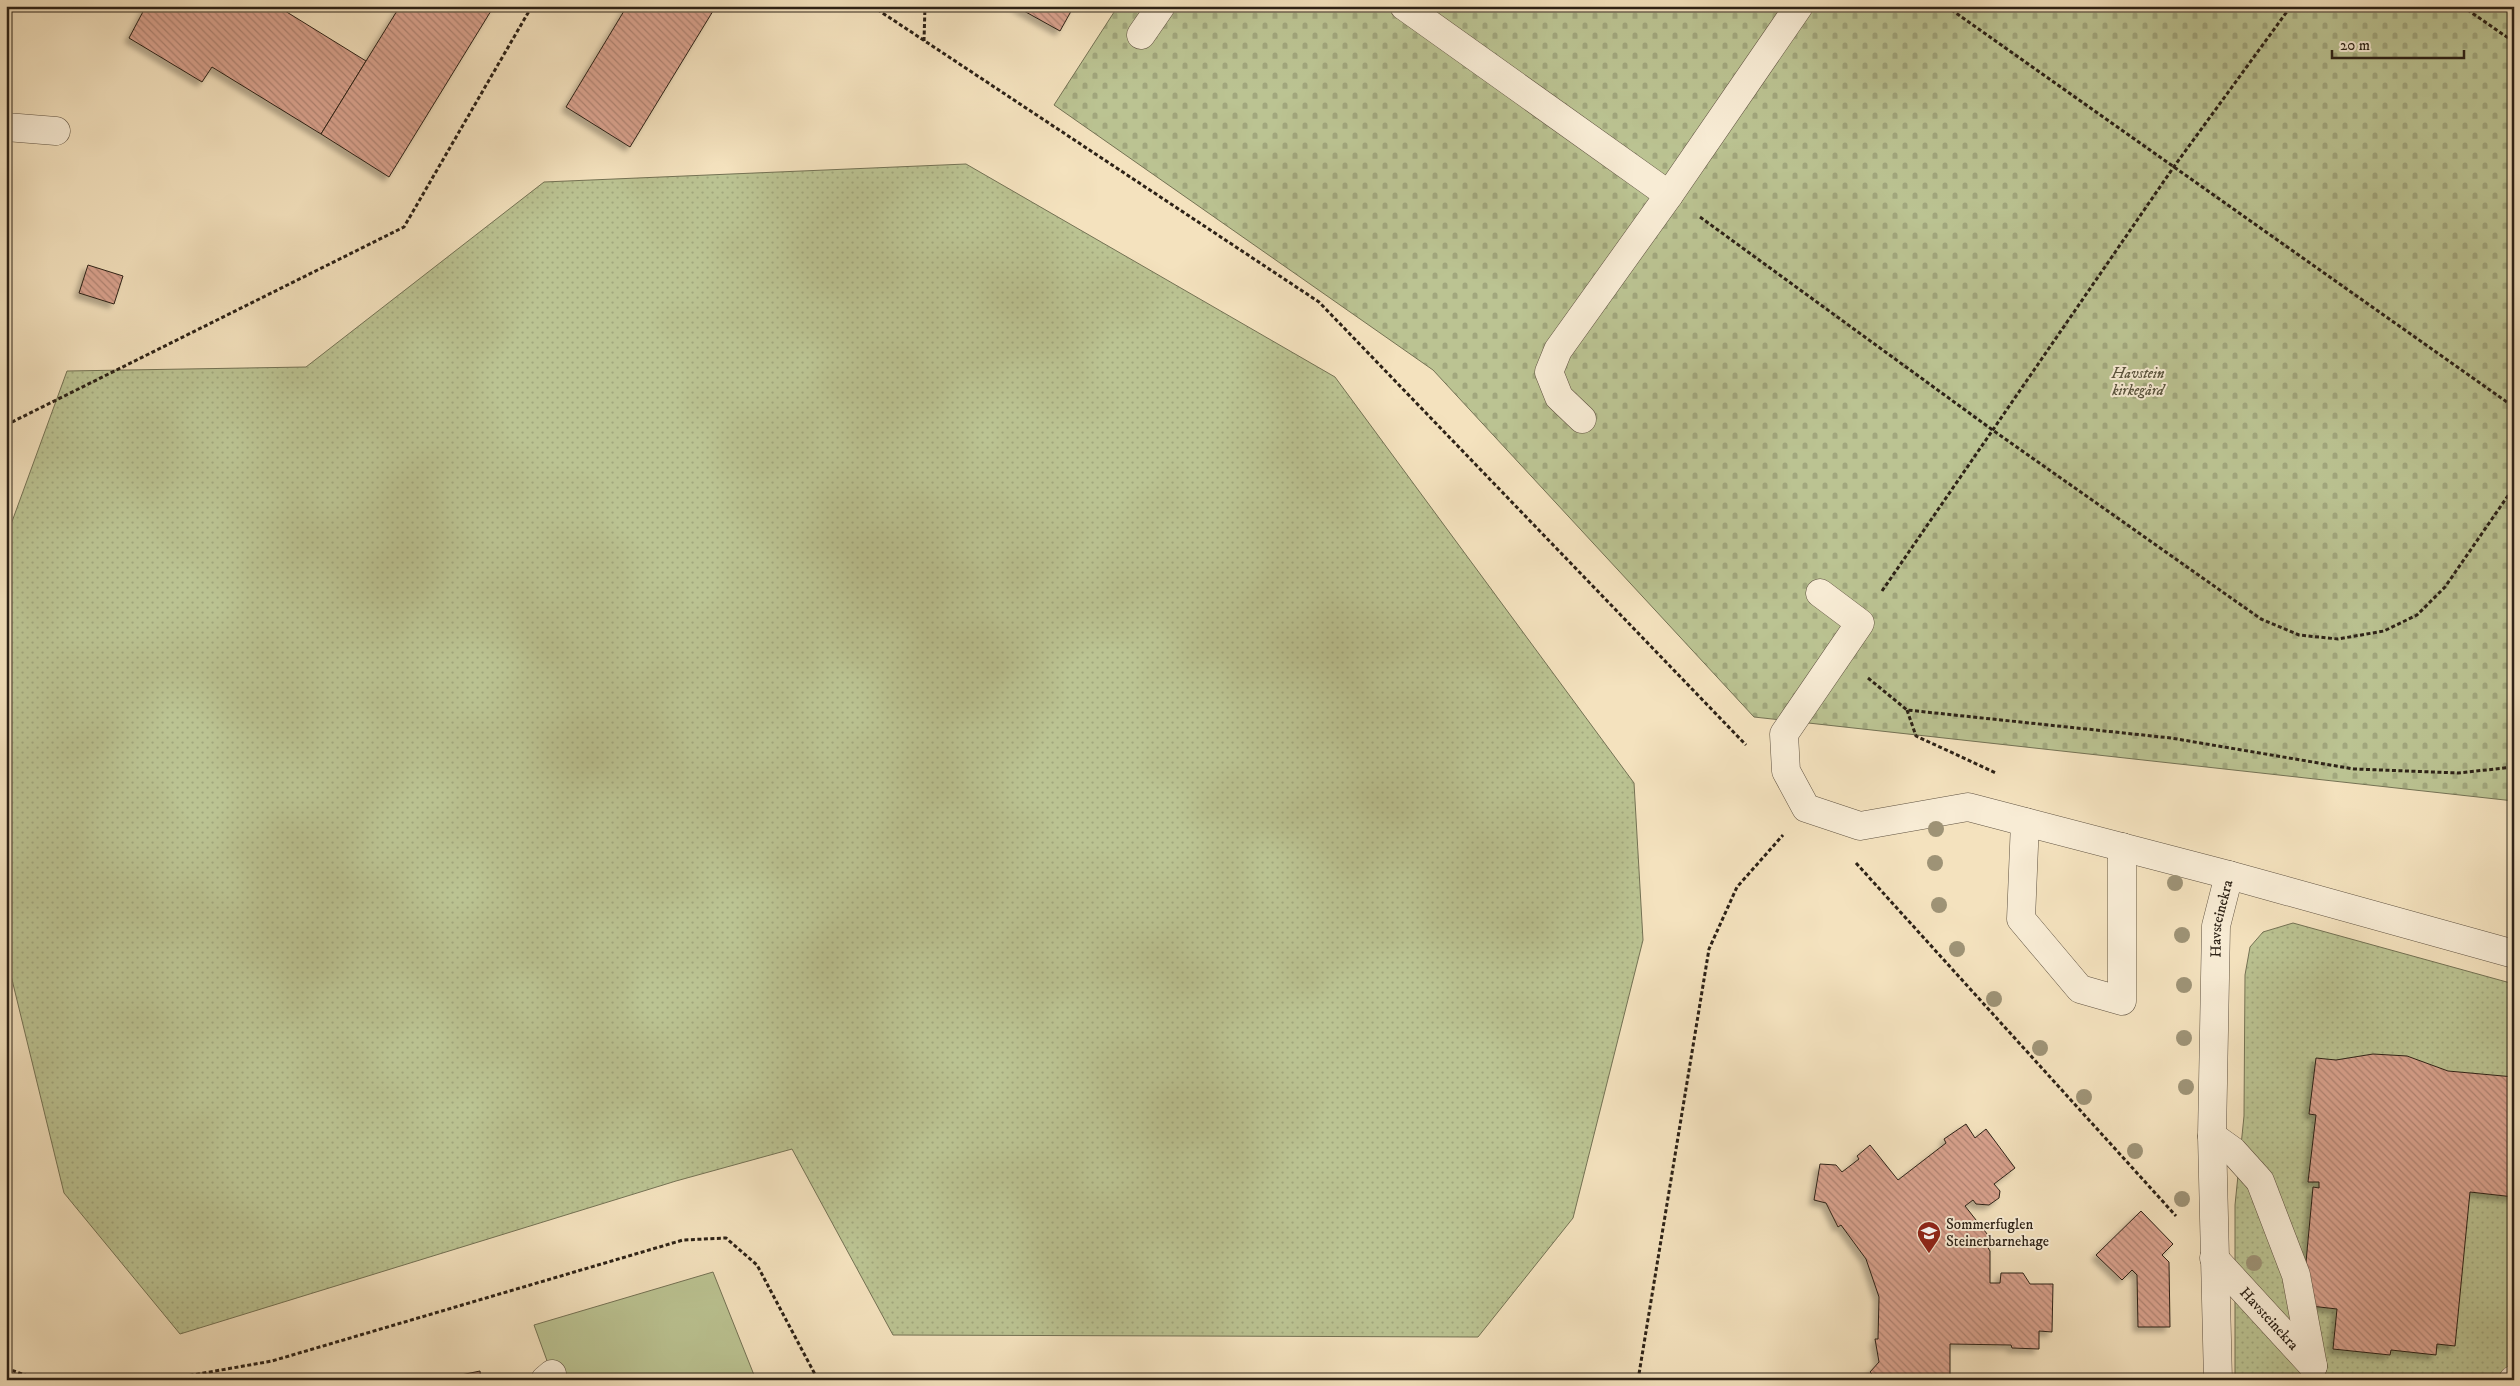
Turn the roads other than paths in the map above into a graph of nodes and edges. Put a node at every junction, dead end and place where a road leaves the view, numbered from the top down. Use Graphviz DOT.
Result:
graph roads {
  1 [pos="1161,6"];
  2 [pos="1404,6"];
  3 [pos="1799,6"];
  4 [pos="1140,34"];
  5 [pos="6,127"];
  6 [pos="56,131"];
  7 [pos="1669,195"];
  8 [pos="1582,419"];
  9 [pos="1820,593"];
  10 [pos="2025,822"];
  11 [pos="2122,847"];
  12 [pos="2229,875"];
  13 [pos="2514,954"];
  14 [pos="2212,1136"];
  15 [pos="2214,1258"];
  16 [pos="2319,1373"];
  17 [pos="2218,1380"];
  1 -- 4 [label="street"];
  2 -- 7 [label="street"];
  3 -- 7 [label="street"];
  5 -- 6 [label="street"];
  7 -- 8 [label="street"];
  9 -- 10 [label="street"];
  10 -- 11 [label="street"];
  10 -- 11 [label="street"];
  11 -- 12 [label="street"];
  12 -- 13 [label="street, Havsteinekra"];
  12 -- 14 [label="street, Havsteinekra"];
  14 -- 15 [label="street, Havsteinekra"];
  14 -- 16 [label="street"];
  15 -- 16 [label="street, Havsteinekra"];
  15 -- 17 [label="street, Havsteinekra"];
}
